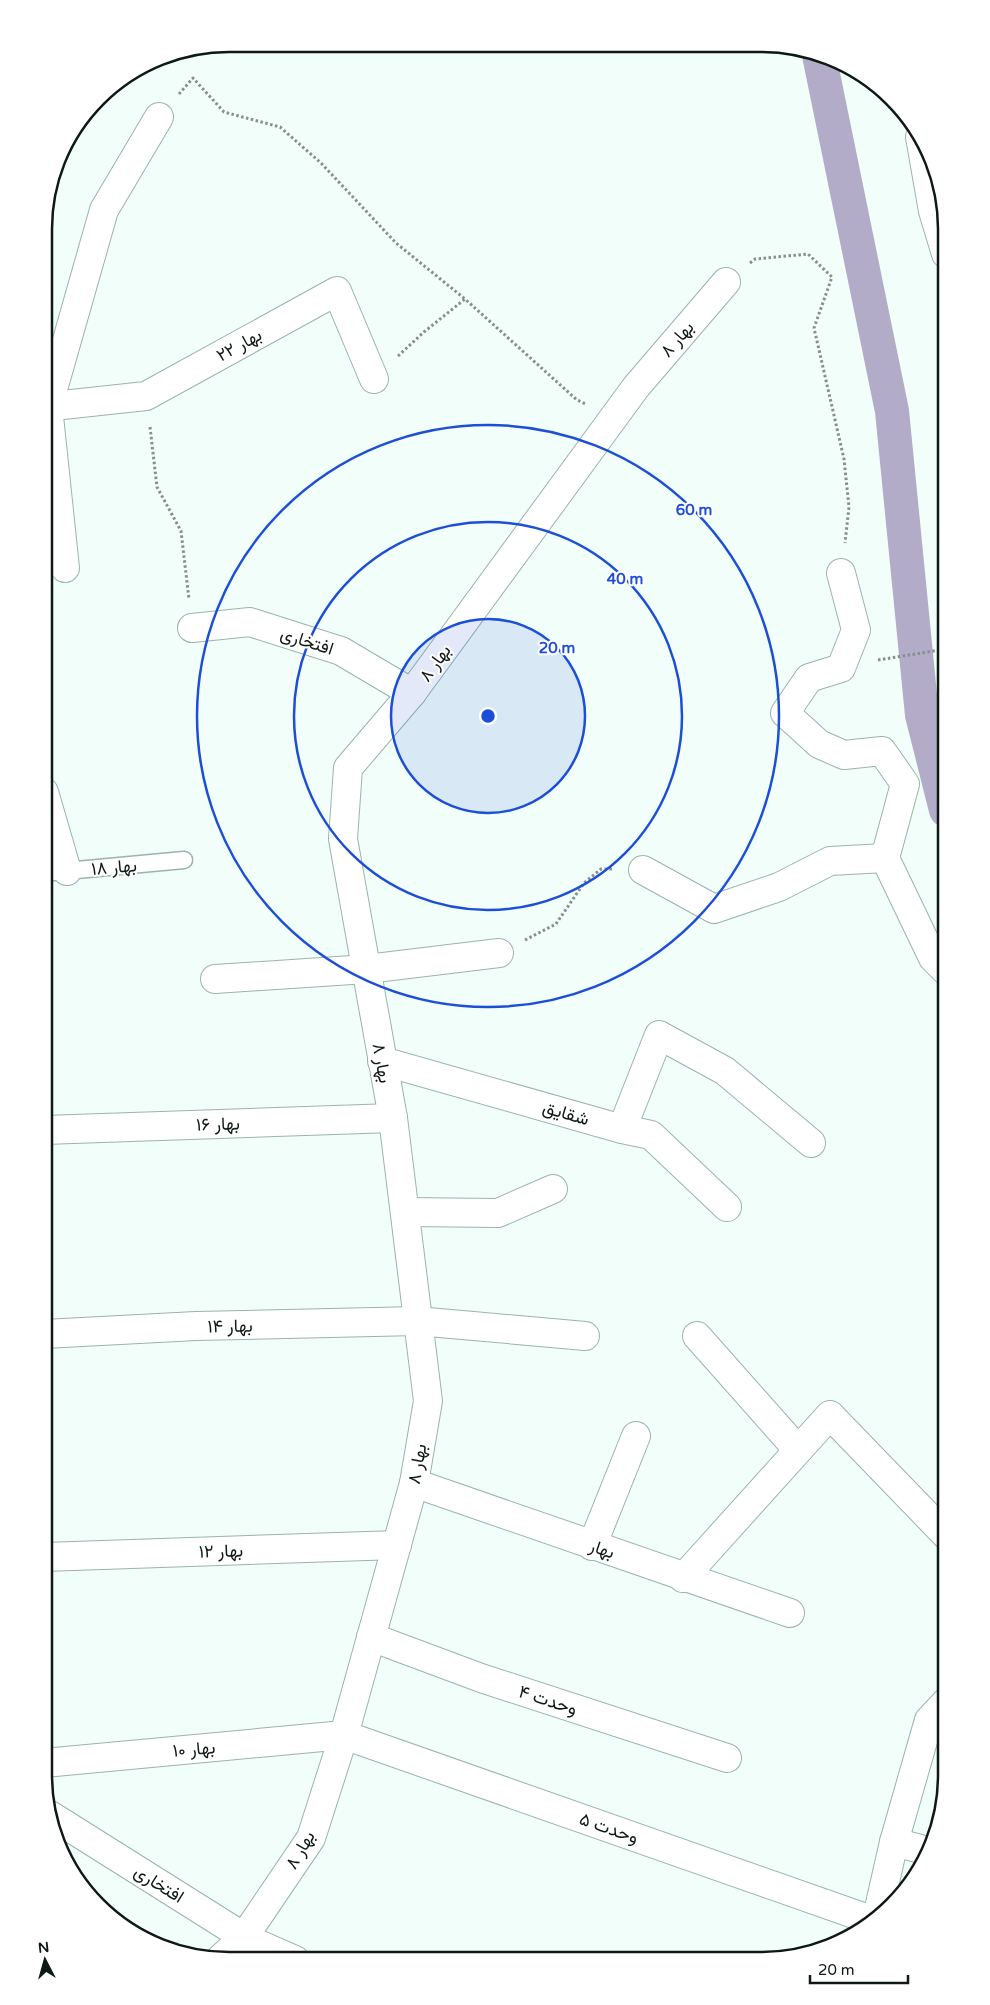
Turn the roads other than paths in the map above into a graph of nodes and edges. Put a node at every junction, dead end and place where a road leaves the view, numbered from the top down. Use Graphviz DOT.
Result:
graph roads {
  1 [pos="159,117"];
  2 [pos="925,164"];
  3 [pos="938,227"];
  4 [pos="726,282"];
  5 [pos="374,379"];
  6 [pos="52,387"];
  7 [pos="52,406"];
  8 [pos="52,458"];
  9 [pos="65,568"];
  10 [pos="841,573"];
  11 [pos="192,628"];
  12 [pos="412,693"];
  13 [pos="52,845"];
  14 [pos="885,858"];
  15 [pos="184,860"];
  16 [pos="643,870"];
  17 [pos="56,872"];
  18 [pos="499,952"];
  19 [pos="938,963"];
  20 [pos="367,969"];
  21 [pos="215,979"];
  22 [pos="382,1061"];
  23 [pos="393,1118"];
  24 [pos="622,1129"];
  25 [pos="52,1130"];
  26 [pos="810,1143"];
  27 [pos="553,1189"];
  28 [pos="726,1207"];
  29 [pos="406,1212"];
  30 [pos="417,1322"];
  31 [pos="52,1334"];
  32 [pos="585,1336"];
  33 [pos="697,1336"];
  34 [pos="636,1436"];
  35 [pos="798,1450"];
  36 [pos="414,1484"];
  37 [pos="938,1527"];
  38 [pos="397,1545"];
  39 [pos="592,1546"];
  40 [pos="52,1557"];
  41 [pos="683,1578"];
  42 [pos="790,1613"];
  43 [pos="371,1637"];
  44 [pos="938,1710"];
  45 [pos="344,1735"];
  46 [pos="727,1758"];
  47 [pos="52,1761"];
  48 [pos="59,1819"];
  49 [pos="894,1842"];
  50 [pos="921,1849"];
  51 [pos="879,1907"];
  52 [pos="865,1918"];
  53 [pos="244,1937"];
  54 [pos="228,1952"];
  55 [pos="256,1952"];
  56 [pos="277,1952"];
  1 -- 6 [label="street"];
  2 -- 3 [label="street"];
  4 -- 12 [label="street, بهار ۸"];
  5 -- 7 [label="street, بهار ۲۲"];
  8 -- 9 [label="street"];
  10 -- 14 [label="street"];
  11 -- 12 [label="street, افتخاری"];
  12 -- 20 [label="street, بهار ۸"];
  13 -- 17 [label="street"];
  14 -- 16 [label="street"];
  14 -- 19 [label="street"];
  15 -- 17 [label="lane, بهار ۱۸"];
  18 -- 20 [label="street"];
  20 -- 21 [label="street"];
  20 -- 22 [label="street, بهار ۸"];
  22 -- 23 [label="street, بهار ۸"];
  22 -- 24 [label="street, شقایق"];
  23 -- 25 [label="street, بهار ۱۶"];
  23 -- 29 [label="street, بهار ۸"];
  24 -- 26 [label="street"];
  24 -- 28 [label="street, شقایق"];
  27 -- 29 [label="street"];
  29 -- 30 [label="street, بهار ۸"];
  30 -- 31 [label="street, بهار ۱۴"];
  30 -- 32 [label="street, بهار ۱۴"];
  30 -- 36 [label="street, بهار ۸"];
  33 -- 35 [label="street"];
  34 -- 39 [label="street"];
  35 -- 37 [label="street"];
  35 -- 41 [label="street"];
  36 -- 38 [label="street, بهار ۸"];
  36 -- 39 [label="street, بهار"];
  38 -- 40 [label="street, بهار ۱۲"];
  38 -- 43 [label="street, بهار ۸"];
  39 -- 41 [label="street, بهار"];
  41 -- 42 [label="street, بهار"];
  43 -- 45 [label="street, بهار ۸"];
  43 -- 46 [label="street, وحدت ۴"];
  44 -- 49 [label="street"];
  45 -- 47 [label="street, بهار ۱۰"];
  45 -- 52 [label="street, وحدت ۵"];
  45 -- 53 [label="street, بهار ۸"];
  48 -- 53 [label="street, افتخاری"];
  49 -- 50 [label="street"];
  49 -- 51 [label="street"];
  53 -- 54 [label="street, بهار ۸"];
  53 -- 55 [label="street, افتخاری"];
  53 -- 56 [label="street"];
}
